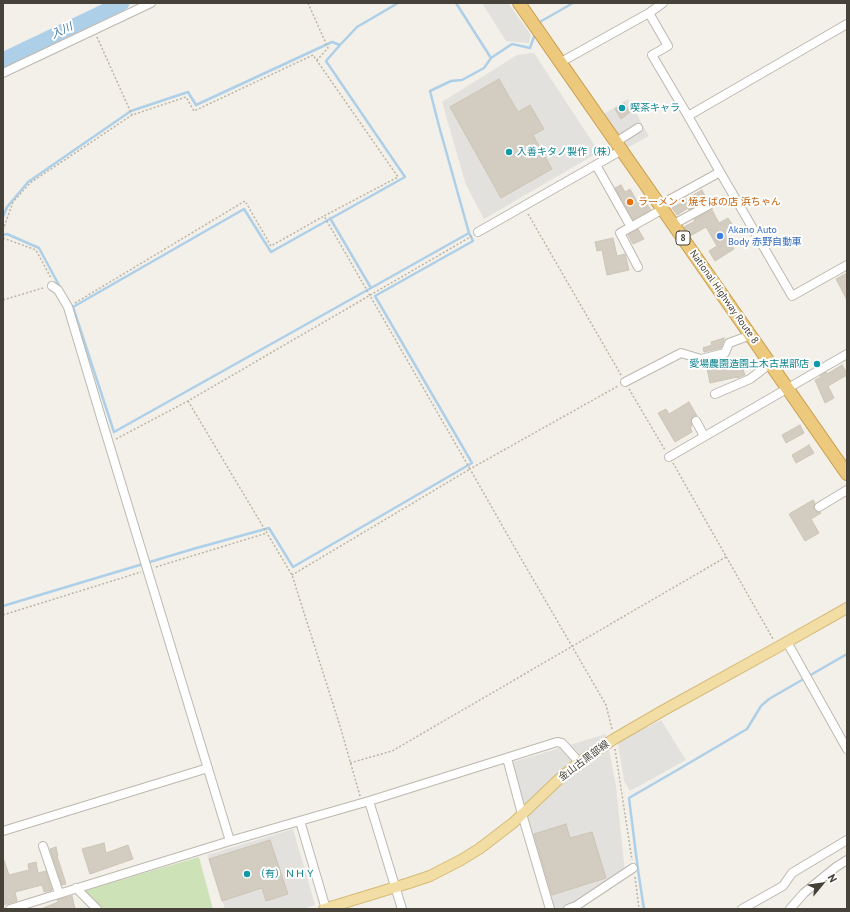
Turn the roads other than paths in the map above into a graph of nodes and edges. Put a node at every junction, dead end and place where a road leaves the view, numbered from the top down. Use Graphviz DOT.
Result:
graph roads {
  1 [pos="151,3"];
  2 [pos="519,3"];
  3 [pos="663,3"];
  4 [pos="649,13"];
  5 [pos="847,24"];
  6 [pos="561,62"];
  7 [pos="3,73"];
  8 [pos="688,116"];
  9 [pos="638,128"];
  10 [pos="619,146"];
  11 [pos="596,165"];
  12 [pos="720,172"];
  13 [pos="710,205"];
  14 [pos="662,207"];
  15 [pos="674,224"];
  16 [pos="631,227"];
  17 [pos="478,232"];
  18 [pos="847,266"];
  19 [pos="638,267"];
  20 [pos="55,288"];
  21 [pos="751,335"];
  22 [pos="847,354"];
  23 [pos="771,363"];
  24 [pos="625,382"];
  25 [pos="788,388"];
  26 [pos="716,394"];
  27 [pos="696,421"];
  28 [pos="704,436"];
  29 [pos="669,457"];
  30 [pos="847,474"];
  31 [pos="847,490"];
  32 [pos="819,507"];
  33 [pos="847,608"];
  34 [pos="782,645"];
  35 [pos="847,749"];
  36 [pos="507,758"];
  37 [pos="579,762"];
  38 [pos="208,768"];
  39 [pos="365,802"];
  40 [pos="522,814"];
  41 [pos="300,820"];
  42 [pos="3,831"];
  43 [pos="847,840"];
  44 [pos="230,841"];
  45 [pos="43,846"];
  46 [pos="847,860"];
  47 [pos="633,868"];
  48 [pos="76,888"];
  49 [pos="396,888"];
  50 [pos="59,893"];
  51 [pos="35,905"];
  52 [pos="10,909"];
  53 [pos="97,909"];
  54 [pos="326,909"];
  55 [pos="402,909"];
  56 [pos="550,909"];
  57 [pos="568,909"];
  58 [pos="742,909"];
  59 [pos="790,909"];
  1 -- 7 [label="street"];
  2 -- 6 [label="highway, National Highway Route 8 / 8"];
  3 -- 4 [label="street"];
  4 -- 6 [label="street"];
  4 -- 8 [label="street"];
  5 -- 8 [label="street"];
  6 -- 10 [label="highway, National Highway Route 8 / 8"];
  8 -- 12 [label="street"];
  9 -- 10 [label="street"];
  10 -- 11 [label="street"];
  10 -- 14 [label="highway, National Highway Route 8 / 8"];
  11 -- 16 [label="street"];
  11 -- 17 [label="street"];
  12 -- 14 [label="street"];
  12 -- 18 [label="street"];
  13 -- 15 [label="street"];
  14 -- 15 [label="highway, National Highway Route 8 / 8"];
  14 -- 16 [label="street"];
  15 -- 21 [label="highway, National Highway Route 8 / 8"];
  16 -- 19 [label="street"];
  20 -- 38 [label="street"];
  21 -- 23 [label="highway, National Highway Route 8 / 8"];
  21 -- 24 [label="street"];
  22 -- 25 [label="street"];
  23 -- 25 [label="highway, National Highway Route 8 / 8"];
  23 -- 26 [label="street"];
  25 -- 28 [label="street"];
  25 -- 30 [label="highway, National Highway Route 8 / 8"];
  27 -- 28 [label="street"];
  28 -- 29 [label="street"];
  31 -- 32 [label="street"];
  33 -- 34 [label="main road, 金山古黒部線"];
  34 -- 35 [label="street"];
  34 -- 37 [label="main road, 金山古黒部線"];
  36 -- 37 [label="street"];
  36 -- 39 [label="street"];
  36 -- 40 [label="street"];
  37 -- 40 [label="main road, 金山古黒部線"];
  38 -- 42 [label="street"];
  38 -- 44 [label="street"];
  39 -- 41 [label="street"];
  39 -- 49 [label="street"];
  40 -- 49 [label="main road, 金山古黒部線"];
  40 -- 56 [label="street"];
  41 -- 44 [label="street"];
  41 -- 54 [label="street"];
  43 -- 58 [label="street"];
  44 -- 48 [label="street"];
  45 -- 50 [label="street"];
  46 -- 59 [label="street"];
  47 -- 57 [label="street"];
  48 -- 50 [label="street"];
  48 -- 53 [label="street"];
  49 -- 54 [label="main road, 金山古黒部線"];
  49 -- 55 [label="street"];
  50 -- 51 [label="street"];
  51 -- 52 [label="street"];
}
